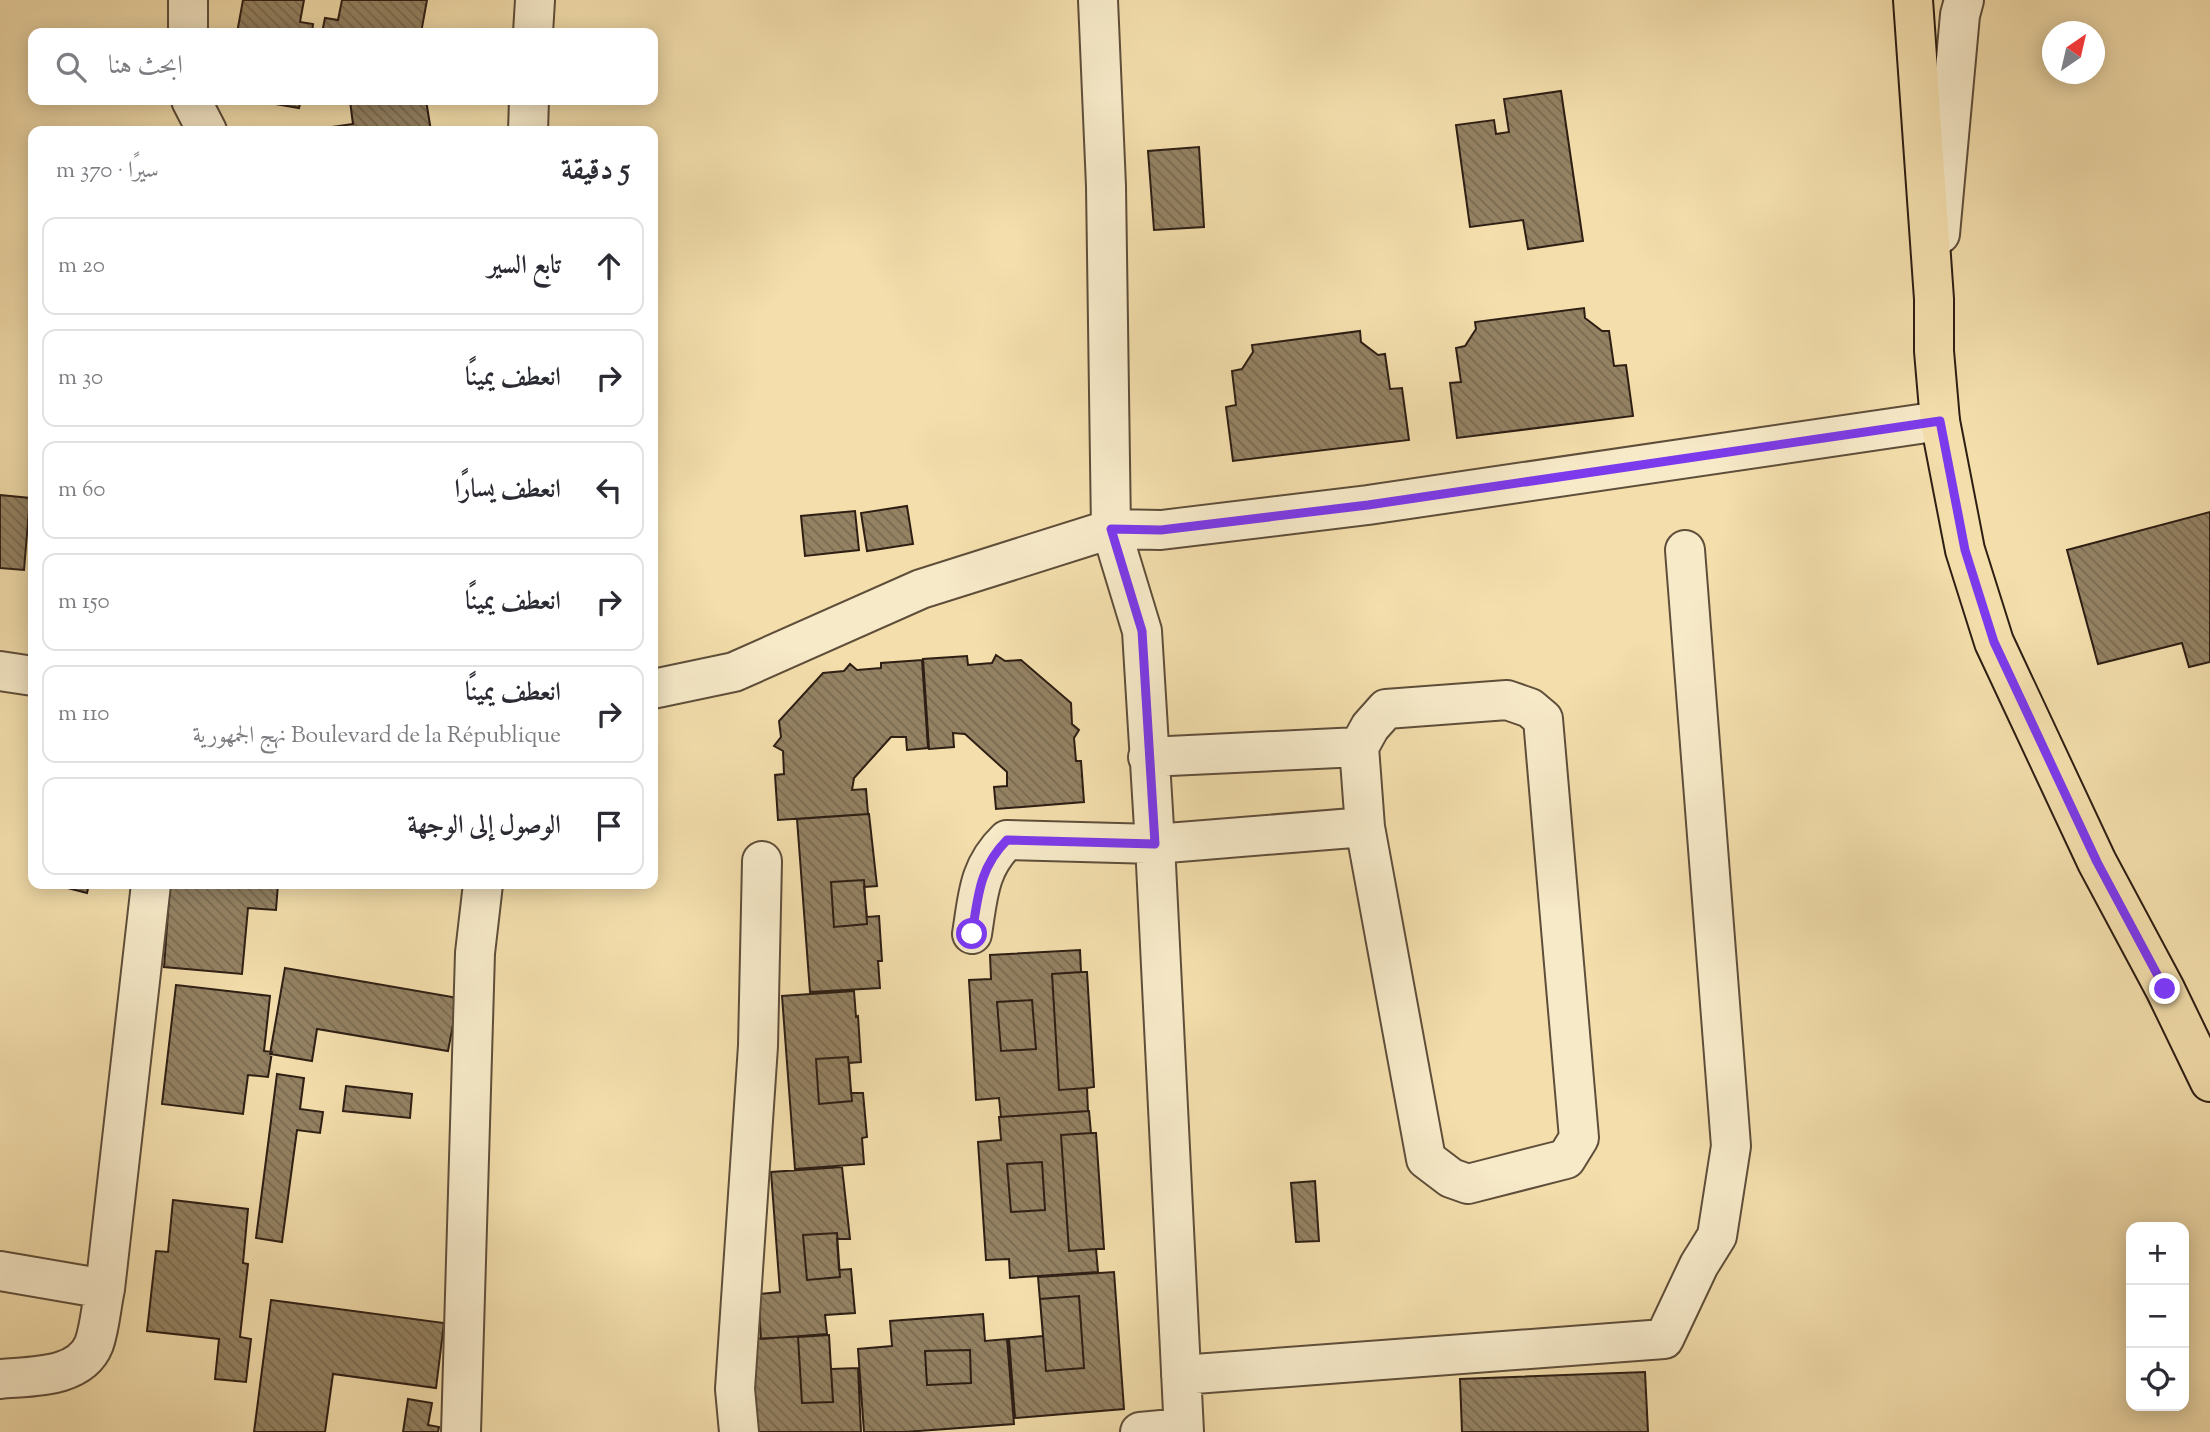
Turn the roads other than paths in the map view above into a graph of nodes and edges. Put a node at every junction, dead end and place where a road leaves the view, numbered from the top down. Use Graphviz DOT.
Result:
graph roads {
  1 [pos="188,0"];
  2 [pos="535,0"];
  3 [pos="1098,0"];
  4 [pos="1913,0"];
  5 [pos="1964,0"];
  6 [pos="188,28"];
  7 [pos="533,28"];
  8 [pos="194,105"];
  9 [pos="529,105"];
  10 [pos="204,126"];
  11 [pos="528,126"];
  12 [pos="1934,299"];
  13 [pos="1940,421"];
  14 [pos="1111,529"];
  15 [pos="1685,550"];
  16 [pos="0,671"];
  17 [pos="28,675"];
  18 [pos="658,688"];
  19 [pos="1359,747"];
  20 [pos="1148,757"];
  21 [pos="1365,827"];
  22 [pos="1155,844"];
  23 [pos="762,861"];
  24 [pos="150,889"];
  25 [pos="483,889"];
  26 [pos="972,934"];
  27 [pos="2210,1082"];
  28 [pos="0,1271"];
  29 [pos="105,1289"];
  30 [pos="1181,1375"];
  31 [pos="0,1379"];
  32 [pos="1184,1430"];
  33 [pos="461,1432"];
  34 [pos="739,1432"];
  35 [pos="1140,1432"];
  1 -- 6 [label="street"];
  2 -- 7 [label="street"];
  3 -- 14 [label="street"];
  4 -- 12 [label="main road"];
  5 -- 12 [label="street"];
  8 -- 10 [label="street"];
  9 -- 11 [label="street"];
  12 -- 13 [label="main road"];
  13 -- 14 [label="street"];
  13 -- 27 [label="main road"];
  14 -- 18 [label="street"];
  14 -- 20 [label="street"];
  15 -- 30 [label="street"];
  16 -- 17 [label="street"];
  19 -- 20 [label="street"];
  19 -- 21 [label="street"];
  19 -- 21 [label="street"];
  20 -- 22 [label="street"];
  21 -- 22 [label="street"];
  22 -- 26 [label="street"];
  22 -- 30 [label="street"];
  23 -- 34 [label="street"];
  24 -- 29 [label="street"];
  25 -- 33 [label="street"];
  28 -- 29 [label="street"];
  29 -- 31 [label="street"];
  30 -- 32 [label="street"];
  32 -- 35 [label="street"];
}
